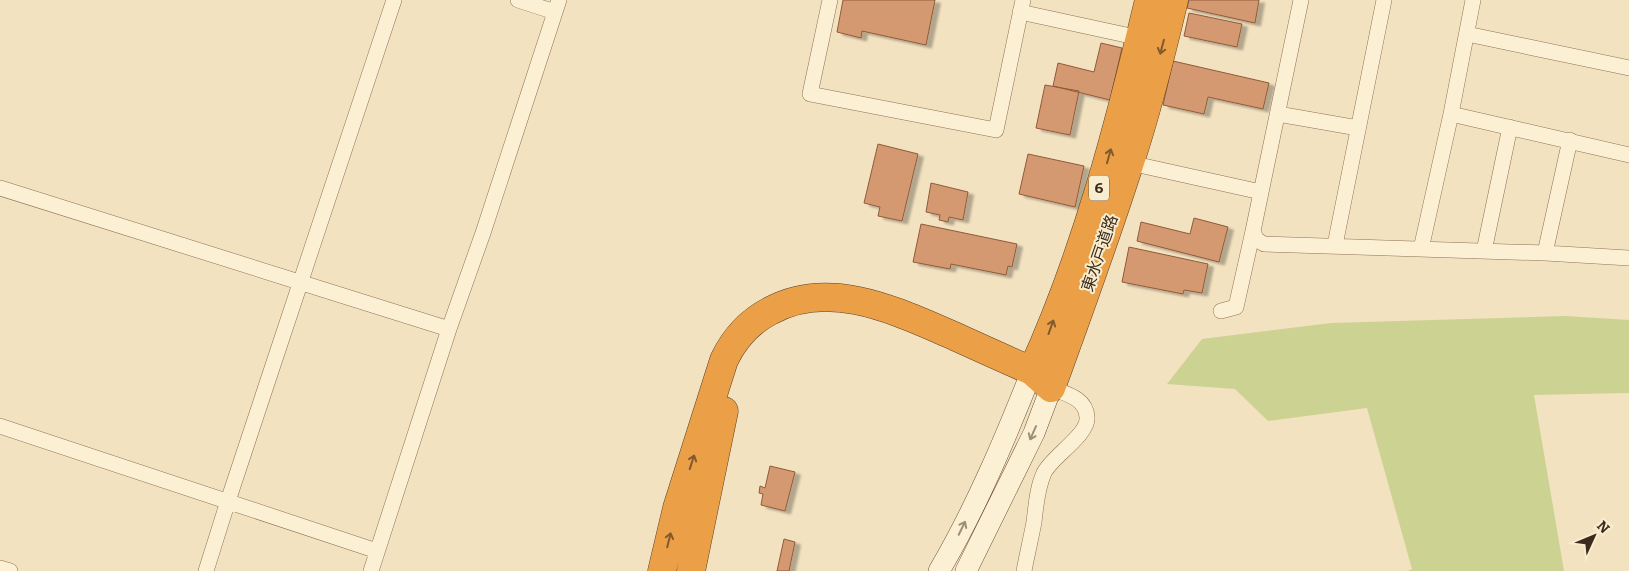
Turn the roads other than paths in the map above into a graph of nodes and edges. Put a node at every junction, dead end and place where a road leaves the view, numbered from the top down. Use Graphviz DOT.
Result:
graph roads {
  1 [pos="394,0"];
  2 [pos="518,0"];
  3 [pos="830,0"];
  4 [pos="1149,0"];
  5 [pos="1174,0"];
  6 [pos="1301,0"];
  7 [pos="1384,0"];
  8 [pos="1473,0"];
  9 [pos="557,6"];
  10 [pos="1022,6"];
  11 [pos="1467,34"];
  12 [pos="1140,38"];
  13 [pos="1629,68"];
  14 [pos="1278,114"];
  15 [pos="1451,114"];
  16 [pos="1510,127"];
  17 [pos="1358,128"];
  18 [pos="1570,140"];
  19 [pos="1629,155"];
  20 [pos="1130,163"];
  21 [pos="0,188"];
  22 [pos="1261,192"];
  23 [pos="1253,231"];
  24 [pos="1335,245"];
  25 [pos="1421,249"];
  26 [pos="1484,251"];
  27 [pos="1545,253"];
  28 [pos="1629,258"];
  29 [pos="300,283"];
  30 [pos="1221,311"];
  31 [pos="449,329"];
  32 [pos="1036,382"];
  33 [pos="0,426"];
  34 [pos="228,501"];
  35 [pos="377,551"];
  36 [pos="0,568"];
  37 [pos="10,571"];
  38 [pos="206,571"];
  39 [pos="371,571"];
  40 [pos="662,571"];
  41 [pos="691,571"];
  42 [pos="939,571"];
  43 [pos="966,571"];
  44 [pos="1024,571"];
  1 -- 29 [label="street"];
  2 -- 9 [label="street"];
  3 -- 10 [label="street"];
  4 -- 12 [label="highway, 東水戸道路 / 6"];
  5 -- 20 [label="highway, 東水戸道路 / 6, one-way"];
  6 -- 14 [label="street"];
  7 -- 17 [label="street"];
  8 -- 11 [label="street"];
  9 -- 31 [label="street"];
  10 -- 12 [label="street"];
  11 -- 13 [label="street"];
  11 -- 15 [label="street"];
  32 -- 12 [label="highway, 東水戸道路 / 6, one-way"];
  14 -- 17 [label="street"];
  14 -- 22 [label="street"];
  15 -- 16 [label="street"];
  15 -- 25 [label="street"];
  16 -- 18 [label="street"];
  16 -- 26 [label="street"];
  17 -- 24 [label="street"];
  18 -- 19 [label="street"];
  18 -- 27 [label="street"];
  20 -- 22 [label="street"];
  20 -- 32 [label="highway, 東水戸道路 / 6"];
  21 -- 29 [label="street"];
  22 -- 23 [label="street"];
  23 -- 24 [label="street"];
  23 -- 30 [label="street"];
  24 -- 25 [label="street"];
  25 -- 26 [label="street"];
  26 -- 27 [label="street"];
  27 -- 28 [label="street"];
  29 -- 31 [label="street"];
  29 -- 34 [label="street"];
  31 -- 35 [label="street"];
  40 -- 32 [label="highway, one-way"];
  32 -- 41 [label="highway"];
  42 -- 32 [label="street, one-way"];
  32 -- 43 [label="street, one-way"];
  32 -- 44 [label="street"];
  33 -- 34 [label="street"];
  34 -- 35 [label="street"];
  34 -- 38 [label="street"];
  35 -- 39 [label="street"];
  36 -- 37 [label="street"];
}
